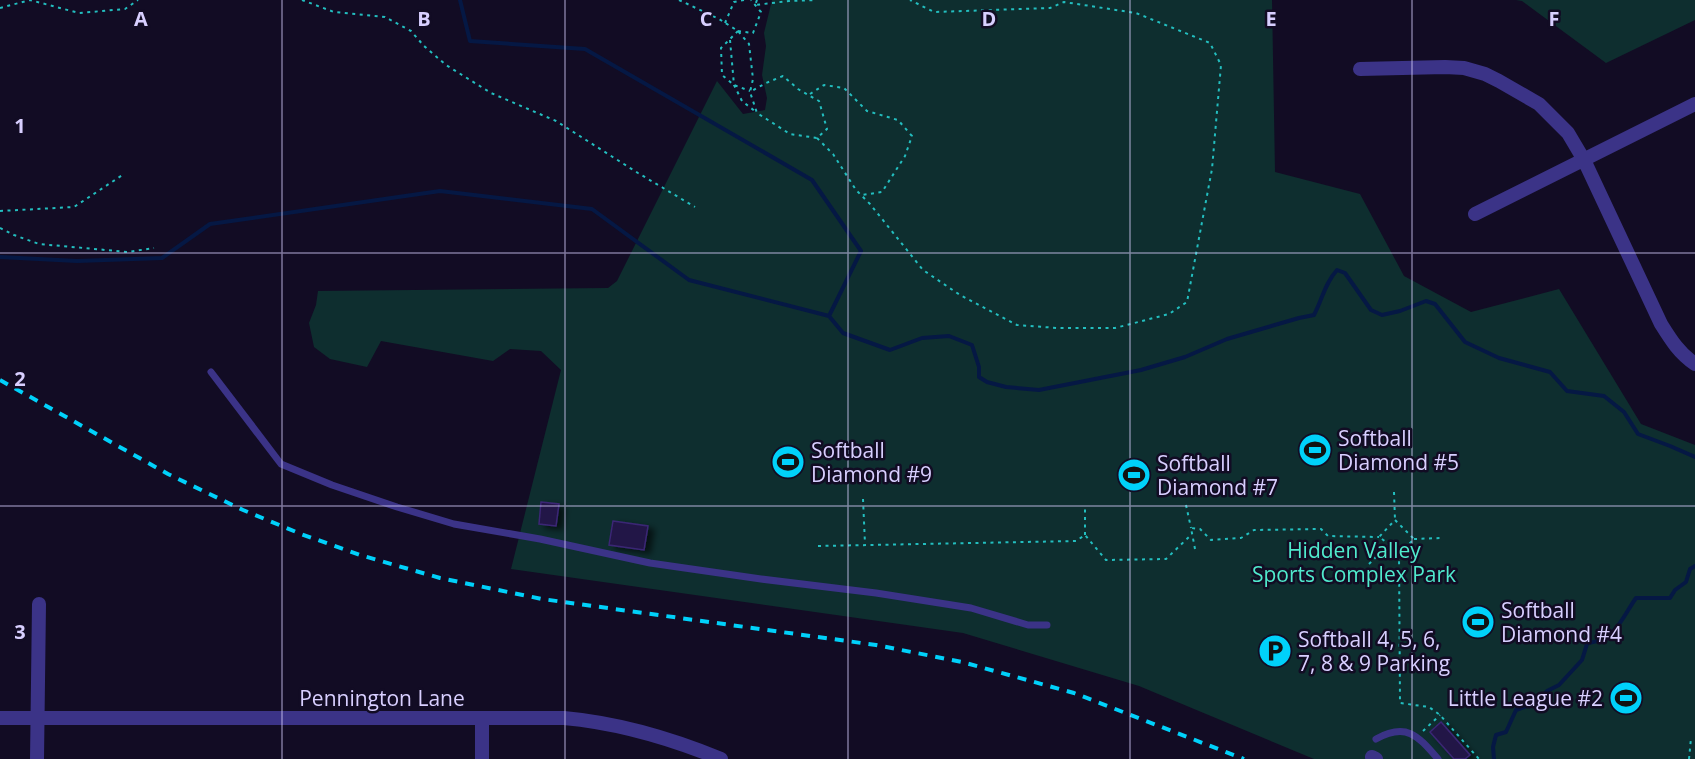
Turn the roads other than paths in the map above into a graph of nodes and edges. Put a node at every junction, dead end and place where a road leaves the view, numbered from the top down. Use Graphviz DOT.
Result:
graph roads {
  1 [pos="1360,69"];
  2 [pos="1695,104"];
  3 [pos="1584,160"];
  4 [pos="1475,214"];
  5 [pos="1695,364"];
  6 [pos="211,372"];
  7 [pos="39,603"];
  8 [pos="1047,625"];
  9 [pos="0,718"];
  10 [pos="37,718"];
  11 [pos="482,718"];
  12 [pos="1376,739"];
  13 [pos="37,759"];
  14 [pos="482,759"];
  15 [pos="721,759"];
  16 [pos="1438,759"];
  1 -- 3 [label="street"];
  2 -- 3 [label="street"];
  3 -- 4 [label="street"];
  3 -- 5 [label="street"];
  6 -- 8 [label="lane"];
  7 -- 10 [label="street"];
  9 -- 10 [label="street, Pennington Lane"];
  10 -- 11 [label="street, Pennington Lane"];
  10 -- 13 [label="street"];
  11 -- 14 [label="street"];
  11 -- 15 [label="street, Pennington Lane"];
  12 -- 16 [label="lane"];
}
